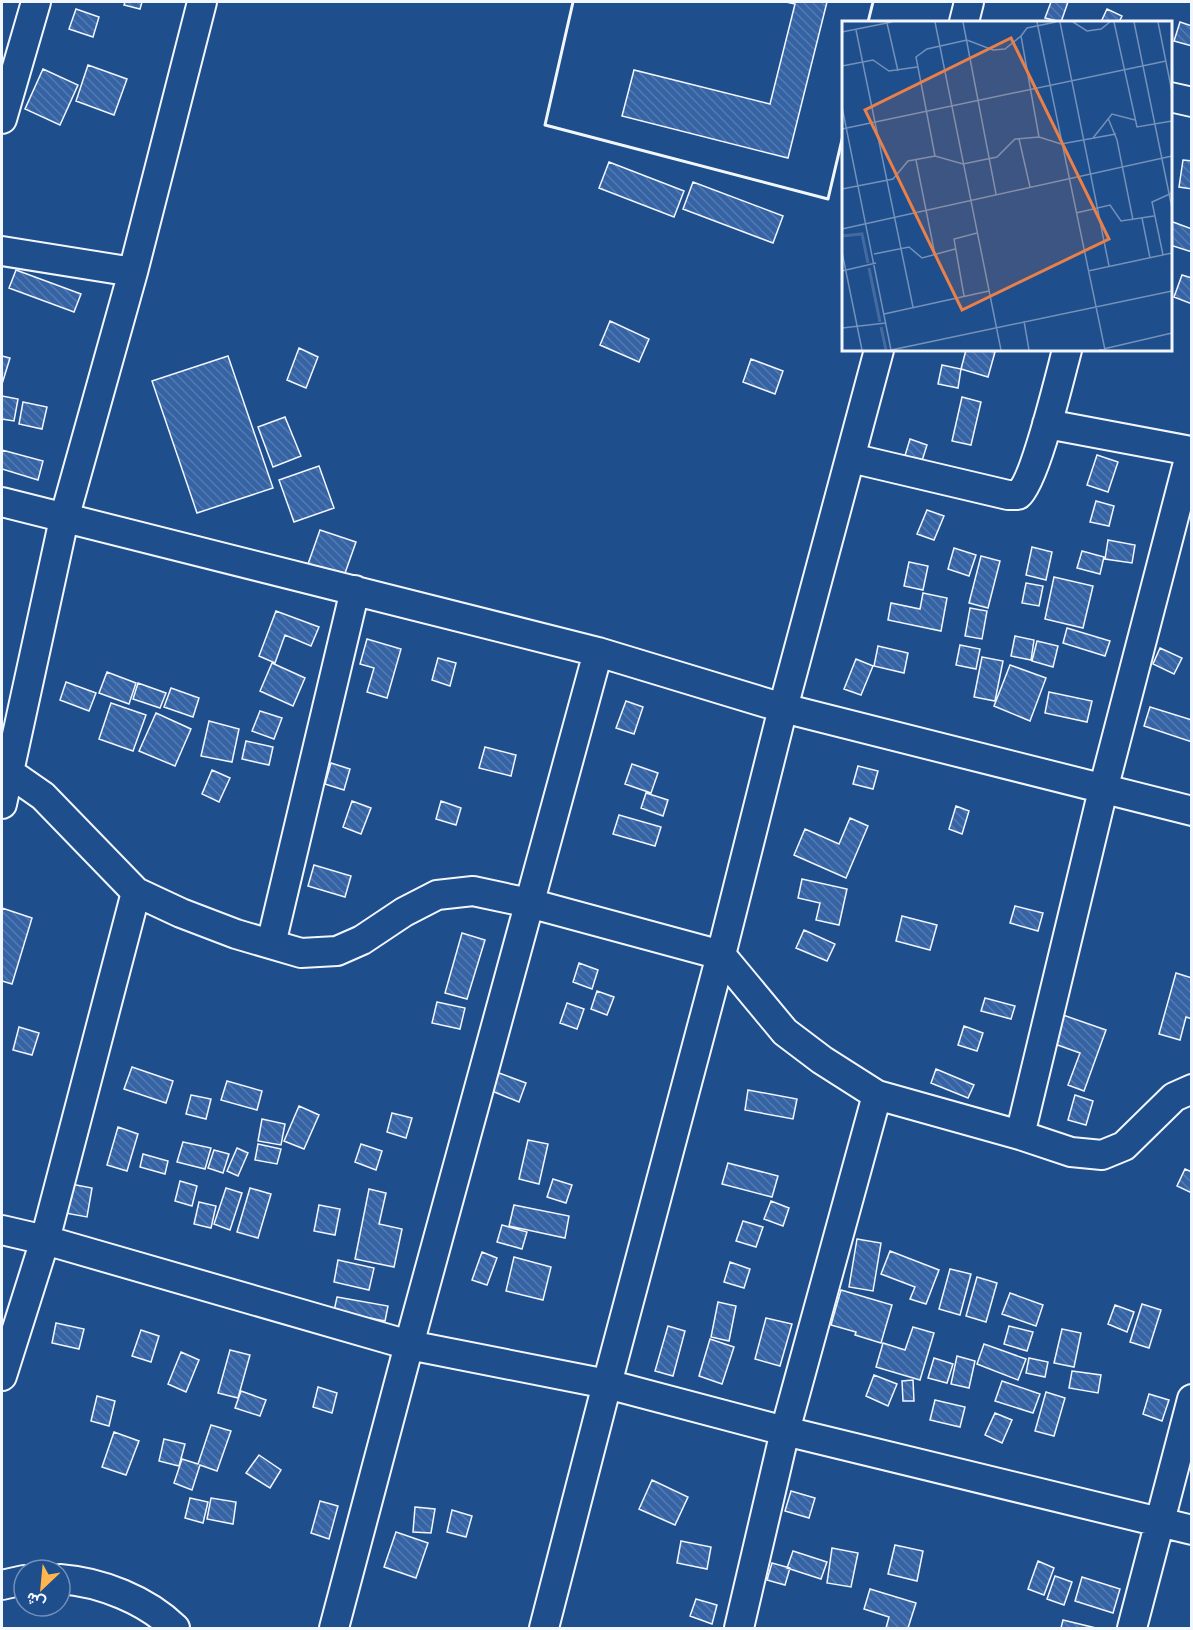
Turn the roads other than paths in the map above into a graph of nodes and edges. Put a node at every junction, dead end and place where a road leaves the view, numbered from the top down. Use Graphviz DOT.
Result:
graph roads {
  1 [pos="36,2"];
  2 [pos="202,2"];
  3 [pos="969,2"];
  4 [pos="964,21"];
  5 [pos="1172,97"];
  6 [pos="1191,102"];
  7 [pos="2,119"];
  8 [pos="2,250"];
  9 [pos="133,272"];
  10 [pos="879,351"];
  11 [pos="1067,351"];
  12 [pos="1047,424"];
  13 [pos="851,458"];
  14 [pos="2,502"];
  15 [pos="64,519"];
  16 [pos="355,590"];
  17 [pos="598,652"];
  18 [pos="783,708"];
  19 [pos="6,771"];
  20 [pos="1103,790"];
  21 [pos="2,804"];
  22 [pos="1191,811"];
  23 [pos="136,892"];
  24 [pos="529,903"];
  25 [pos="271,944"];
  26 [pos="722,955"];
  27 [pos="1191,1089"];
  28 [pos="877,1095"];
  29 [pos="1020,1135"];
  30 [pos="2,1230"];
  31 [pos="45,1240"];
  32 [pos="409,1346"];
  33 [pos="2,1376"];
  34 [pos="606,1384"];
  35 [pos="1191,1399"];
  36 [pos="785,1431"];
  37 [pos="1159,1523"];
  38 [pos="1191,1530"];
  39 [pos="72,1580"];
  40 [pos="175,1629"];
  41 [pos="334,1629"];
  42 [pos="544,1629"];
  43 [pos="739,1629"];
  44 [pos="1132,1629"];
  1 -- 7 [label="street"];
  2 -- 9 [label="street"];
  3 -- 4 [label="street"];
  5 -- 6 [label="street"];
  8 -- 9 [label="street"];
  9 -- 15 [label="street"];
  10 -- 13 [label="street"];
  11 -- 12 [label="street"];
  12 -- 13 [label="street"];
  12 -- 20 [label="street"];
  13 -- 18 [label="street"];
  14 -- 15 [label="street"];
  15 -- 16 [label="street"];
  15 -- 19 [label="street"];
  16 -- 17 [label="street"];
  16 -- 25 [label="street"];
  17 -- 18 [label="street"];
  17 -- 24 [label="street"];
  18 -- 20 [label="street"];
  18 -- 26 [label="street"];
  19 -- 21 [label="street"];
  19 -- 23 [label="street"];
  20 -- 22 [label="street"];
  20 -- 29 [label="street"];
  23 -- 25 [label="street"];
  23 -- 31 [label="street"];
  24 -- 25 [label="street"];
  24 -- 26 [label="street"];
  24 -- 32 [label="street"];
  26 -- 28 [label="street"];
  26 -- 34 [label="street"];
  27 -- 29 [label="street"];
  28 -- 29 [label="street"];
  28 -- 36 [label="street"];
  30 -- 31 [label="street"];
  31 -- 32 [label="street"];
  31 -- 33 [label="street"];
  32 -- 34 [label="street"];
  32 -- 41 [label="street"];
  34 -- 36 [label="street"];
  34 -- 42 [label="street"];
  35 -- 37 [label="street"];
  36 -- 37 [label="street"];
  36 -- 43 [label="street"];
  37 -- 38 [label="street"];
  37 -- 44 [label="street"];
  39 -- 40 [label="street"];
}
